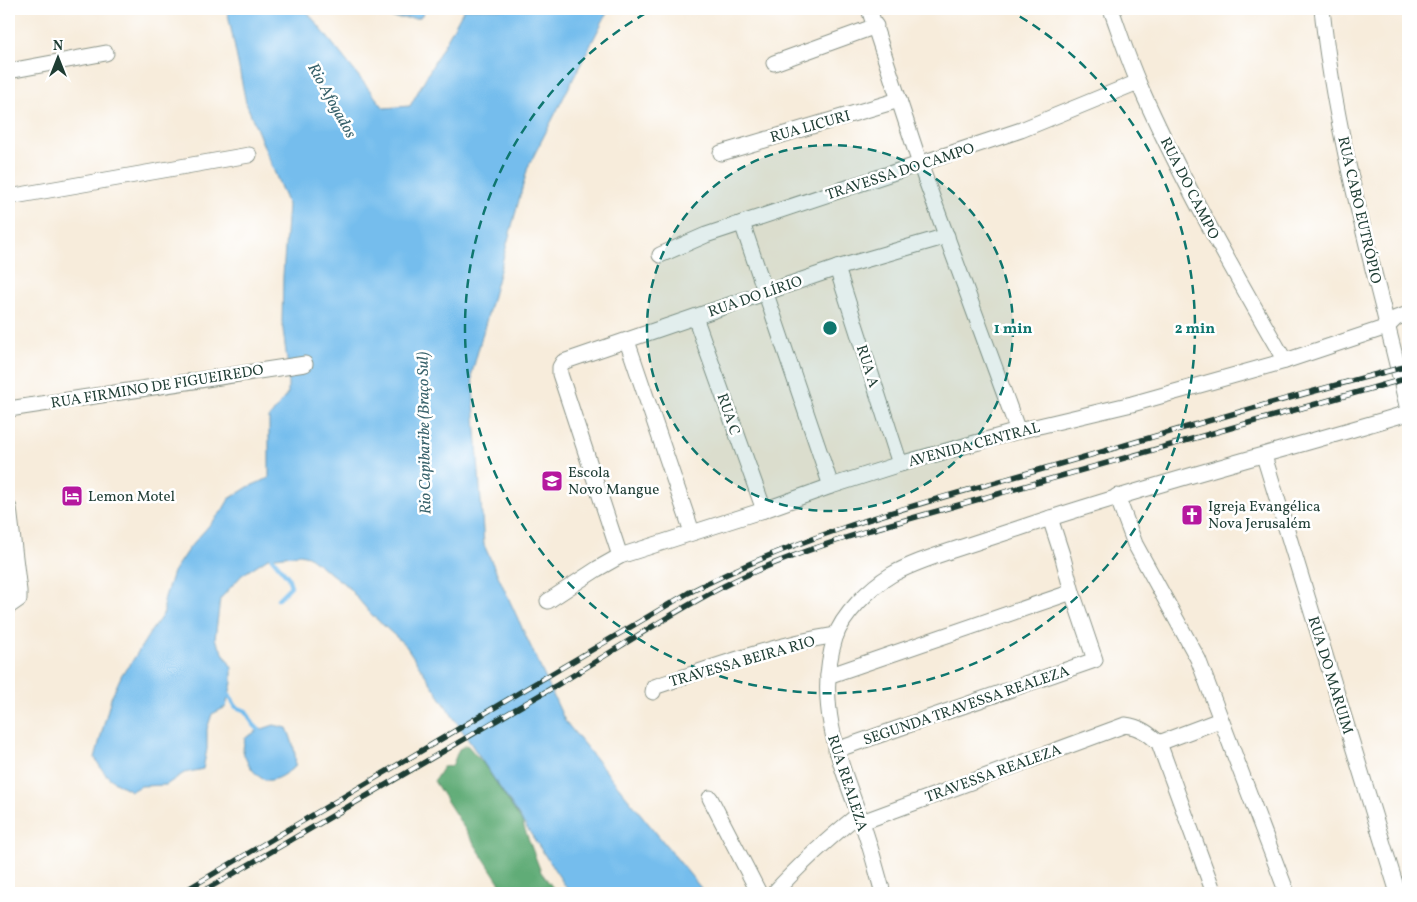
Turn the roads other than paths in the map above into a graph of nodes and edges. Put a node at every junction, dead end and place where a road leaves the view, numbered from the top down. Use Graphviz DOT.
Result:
graph roads {
  1 [pos="869,9"];
  2 [pos="1110,9"];
  3 [pos="1322,9"];
  4 [pos="876,26"];
  5 [pos="106,53"];
  6 [pos="774,63"];
  7 [pos="9,71"];
  8 [pos="1138,82"];
  9 [pos="899,100"];
  10 [pos="721,153"];
  11 [pos="250,155"];
  12 [pos="920,164"];
  13 [pos="9,197"];
  14 [pos="742,223"];
  15 [pos="947,236"];
  16 [pos="660,255"];
  17 [pos="837,268"];
  18 [pos="764,293"];
  19 [pos="1408,314"];
  20 [pos="695,317"];
  21 [pos="1387,327"];
  22 [pos="627,341"];
  23 [pos="1285,360"];
  24 [pos="305,364"];
  25 [pos="9,409"];
  26 [pos="1408,411"];
  27 [pos="1018,431"];
  28 [pos="1264,456"];
  29 [pos="900,464"];
  30 [pos="831,486"];
  31 [pos="1117,496"];
  32 [pos="9,508"];
  33 [pos="764,510"];
  34 [pos="1050,518"];
  35 [pos="692,532"];
  36 [pos="620,556"];
  37 [pos="1072,592"];
  38 [pos="548,601"];
  39 [pos="9,606"];
  40 [pos="836,635"];
  41 [pos="828,676"];
  42 [pos="653,692"];
  43 [pos="1220,720"];
  44 [pos="1160,743"];
  45 [pos="836,750"];
  46 [pos="710,798"];
  47 [pos="860,818"];
  48 [pos="759,893"];
  49 [pos="774,893"];
  50 [pos="883,893"];
  51 [pos="1214,893"];
  52 [pos="1287,893"];
  53 [pos="1398,893"];
  1 -- 4 [label="street"];
  2 -- 8 [label="street, RUA DO CAMPO"];
  3 -- 21 [label="street, RUA CABO EUTRÓPIO"];
  4 -- 6 [label="street"];
  4 -- 9 [label="street"];
  5 -- 7 [label="street"];
  8 -- 12 [label="street, TRAVESSA DO CAMPO"];
  8 -- 23 [label="street, RUA DO CAMPO"];
  9 -- 10 [label="street, RUA LICURI"];
  9 -- 12 [label="street"];
  11 -- 13 [label="street"];
  12 -- 14 [label="street, TRAVESSA DO CAMPO"];
  12 -- 15 [label="street"];
  14 -- 16 [label="street, TRAVESSA DO CAMPO"];
  14 -- 18 [label="street"];
  15 -- 17 [label="street, RUA DO LÍRIO"];
  15 -- 27 [label="street"];
  17 -- 18 [label="street, RUA DO LÍRIO"];
  17 -- 29 [label="street, RUA A"];
  18 -- 20 [label="street, RUA DO LÍRIO"];
  18 -- 30 [label="street"];
  19 -- 21 [label="street, AVENIDA CENTRAL"];
  20 -- 22 [label="street, RUA DO LÍRIO"];
  20 -- 33 [label="street, RUA C"];
  21 -- 23 [label="street, AVENIDA CENTRAL"];
  21 -- 26 [label="street, RUA CABO EUTRÓPIO"];
  22 -- 35 [label="street"];
  22 -- 36 [label="street, RUA DO LÍRIO"];
  23 -- 27 [label="street, AVENIDA CENTRAL"];
  24 -- 25 [label="street, RUA FIRMINO DE FIGUEIREDO"];
  26 -- 28 [label="street"];
  27 -- 29 [label="street, AVENIDA CENTRAL"];
  28 -- 31 [label="street"];
  28 -- 53 [label="street, RUA DO MARUIM"];
  29 -- 30 [label="street, AVENIDA CENTRAL"];
  30 -- 33 [label="street, AVENIDA CENTRAL"];
  31 -- 34 [label="street"];
  31 -- 43 [label="street"];
  32 -- 39 [label="street"];
  33 -- 35 [label="street, AVENIDA CENTRAL"];
  34 -- 37 [label="street"];
  34 -- 40 [label="street, RUA REALEZA"];
  35 -- 36 [label="street, AVENIDA CENTRAL"];
  36 -- 38 [label="street, AVENIDA CENTRAL"];
  37 -- 41 [label="street"];
  37 -- 45 [label="street, SEGUNDA TRAVESSA REALEZA"];
  40 -- 41 [label="street, RUA REALEZA"];
  40 -- 42 [label="street, TRAVESSA BEIRA RIO"];
  41 -- 45 [label="street, RUA REALEZA"];
  43 -- 44 [label="street"];
  43 -- 52 [label="street"];
  44 -- 47 [label="street, TRAVESSA REALEZA"];
  44 -- 51 [label="street"];
  45 -- 47 [label="street, RUA REALEZA"];
  46 -- 48 [label="street"];
  47 -- 49 [label="street"];
  47 -- 50 [label="street, RUA REALEZA"];
}
